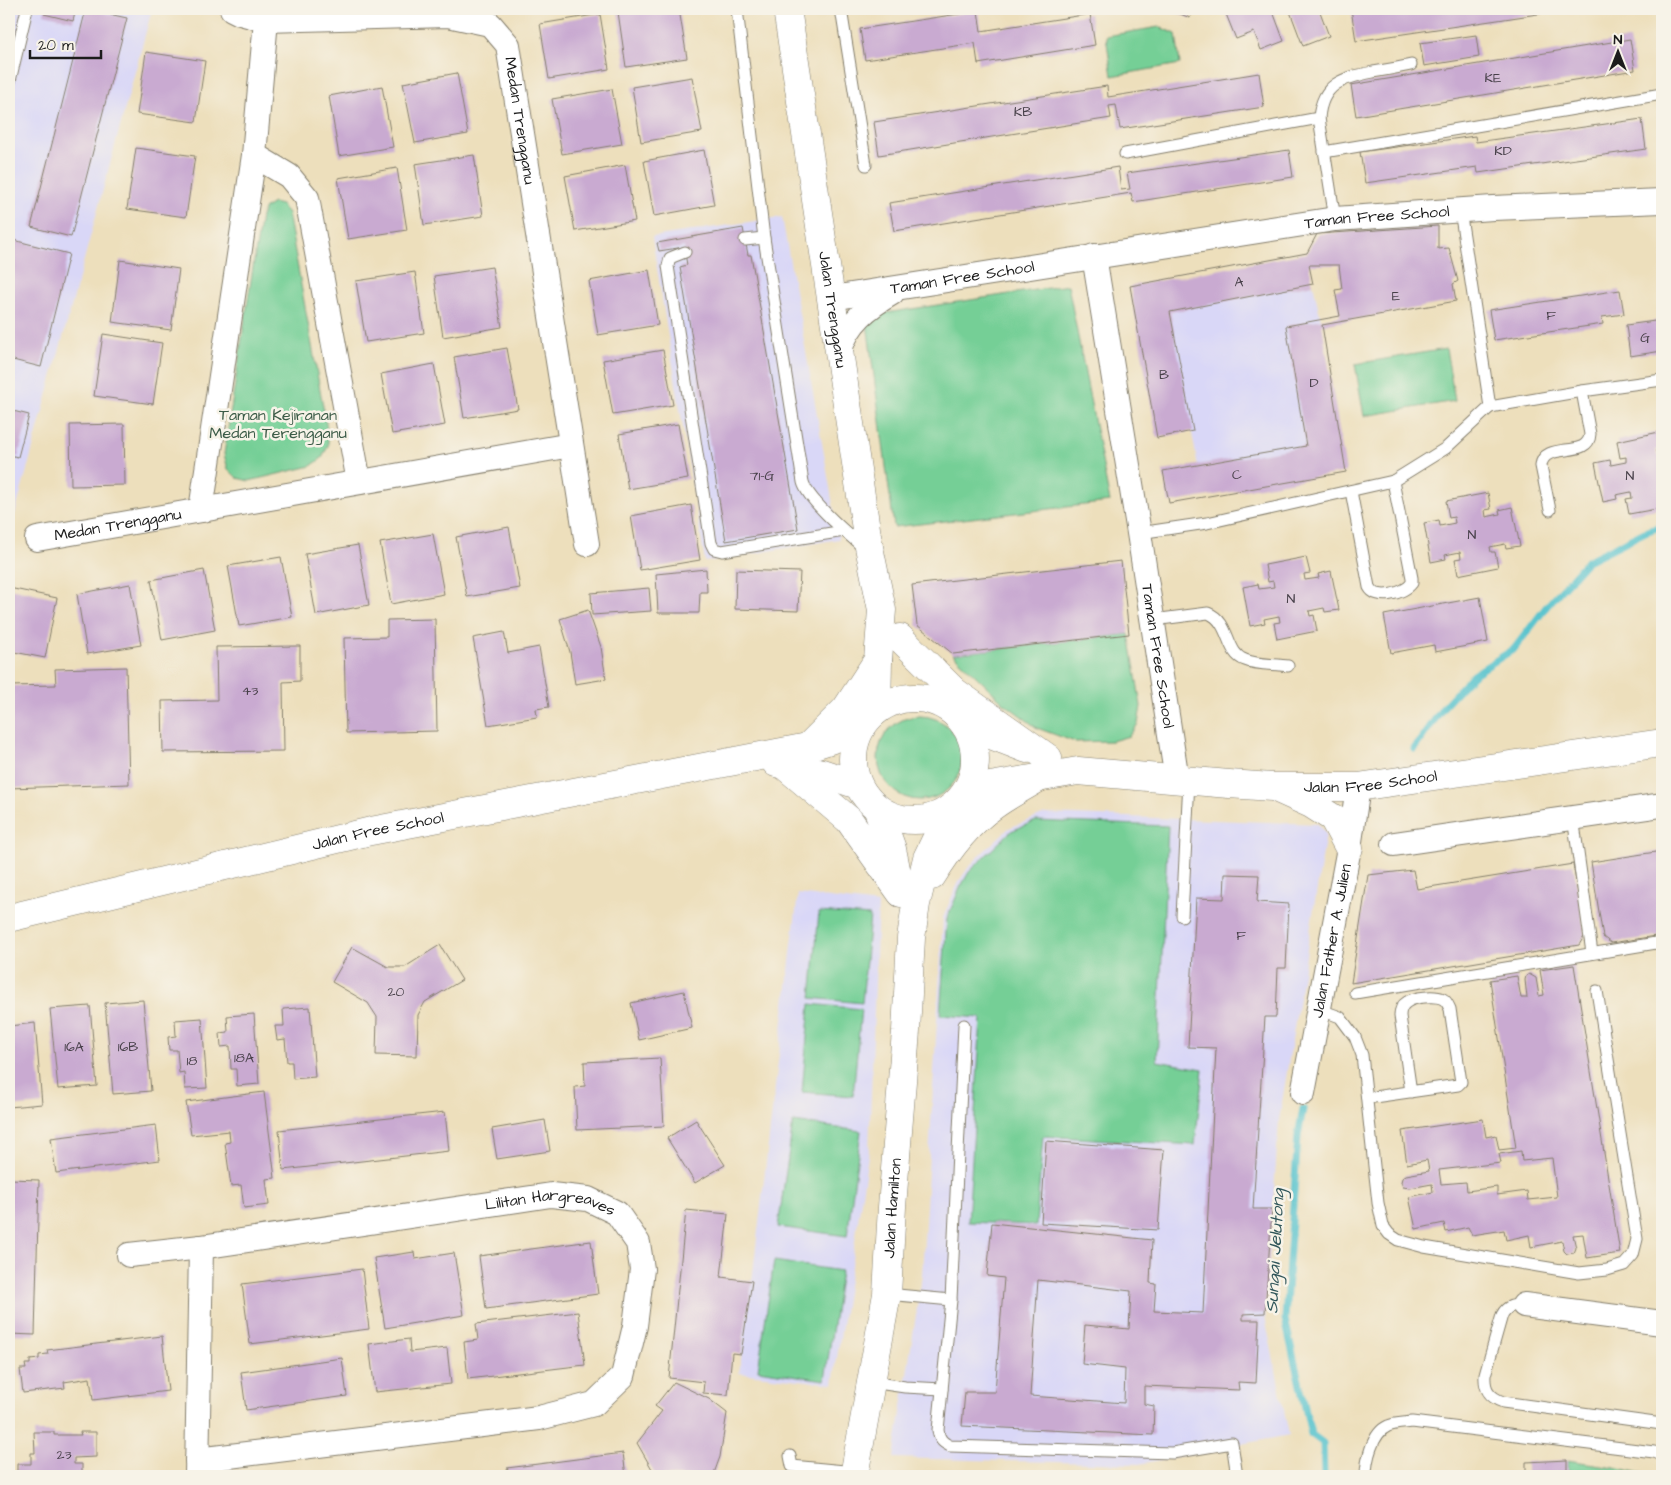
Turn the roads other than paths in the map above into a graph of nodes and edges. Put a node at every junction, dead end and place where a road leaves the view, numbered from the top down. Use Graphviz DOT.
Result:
graph roads {
  1 [pos="27,9"];
  2 [pos="232,9"];
  3 [pos="736,9"];
  4 [pos="787,9"];
  5 [pos="842,9"];
  6 [pos="266,20"];
  7 [pos="1411,65"];
  8 [pos="9,84"];
  9 [pos="1662,94"];
  10 [pos="1319,118"];
  11 [pos="1324,152"];
  12 [pos="1125,154"];
  13 [pos="254,156"];
  14 [pos="866,165"];
  15 [pos="1662,201"];
  16 [pos="1460,210"];
  17 [pos="1335,219"];
  18 [pos="764,238"];
  19 [pos="745,240"];
  20 [pos="685,252"];
  21 [pos="1094,256"];
  22 [pos="902,287"];
  23 [pos="832,298"];
  24 [pos="840,350"];
  25 [pos="1662,380"];
  26 [pos="1582,391"];
  27 [pos="1490,407"];
  28 [pos="571,445"];
  29 [pos="1393,481"];
  30 [pos="359,482"];
  31 [pos="1351,491"];
  32 [pos="201,510"];
  33 [pos="1550,510"];
  34 [pos="844,531"];
  35 [pos="1139,533"];
  36 [pos="37,539"];
  37 [pos="587,544"];
  38 [pos="870,554"];
  39 [pos="882,610"];
  40 [pos="1153,620"];
  41 [pos="900,638"];
  42 [pos="878,660"];
  43 [pos="1288,666"];
  44 [pos="932,700"];
  45 [pos="869,718"];
  46 [pos="965,725"];
  47 [pos="1662,742"];
  48 [pos="808,747"];
  49 [pos="750,757"];
  50 [pos="784,764"];
  51 [pos="1045,767"];
  52 [pos="1183,781"];
  53 [pos="858,786"];
  54 [pos="1272,787"];
  55 [pos="1358,787"];
  56 [pos="959,799"];
  57 [pos="1662,805"];
  58 [pos="878,810"];
  59 [pos="1572,817"];
  60 [pos="1394,844"];
  61 [pos="1349,848"];
  62 [pos="909,898"];
  63 [pos="1182,916"];
  64 [pos="9,918"];
  65 [pos="1662,942"];
  66 [pos="1592,953"];
  67 [pos="1598,991"];
  68 [pos="1355,993"];
  69 [pos="1318,1009"];
  70 [pos="964,1025"];
  71 [pos="1411,1092"];
  72 [pos="1302,1093"];
  73 [pos="1367,1098"];
  74 [pos="201,1247"];
  75 [pos="129,1254"];
  76 [pos="887,1294"];
  77 [pos="951,1300"];
  78 [pos="1524,1305"];
  79 [pos="1662,1323"];
  80 [pos="871,1382"];
  81 [pos="942,1389"];
  82 [pos="1662,1424"];
  83 [pos="1662,1455"];
  84 [pos="790,1456"];
  85 [pos="197,1468"];
  86 [pos="854,1474"];
  87 [pos="1237,1476"];
  88 [pos="1366,1476"];
  1 -- 8 [label="lane"];
  2 -- 6 [label="street, Medan Trengganu"];
  3 -- 18 [label="lane"];
  4 -- 23 [label="main road, Jalan Trengganu"];
  5 -- 14 [label="lane"];
  6 -- 13 [label="street, Medan Trengganu"];
  6 -- 28 [label="street, Medan Trengganu"];
  7 -- 10 [label="lane"];
  9 -- 11 [label="lane"];
  10 -- 11 [label="lane"];
  10 -- 12 [label="lane"];
  11 -- 17 [label="lane"];
  13 -- 30 [label="street"];
  13 -- 32 [label="street, Medan Trengganu"];
  15 -- 16 [label="street, Taman Free School"];
  16 -- 17 [label="street, Taman Free School"];
  16 -- 27 [label="lane"];
  17 -- 21 [label="street, Taman Free School"];
  18 -- 19 [label="lane"];
  18 -- 34 [label="lane"];
  20 -- 34 [label="lane"];
  21 -- 22 [label="street, Taman Free School"];
  21 -- 35 [label="street, Taman Free School"];
  22 -- 23 [label="street, Taman Free School"];
  22 -- 24 [label="street"];
  23 -- 24 [label="main road, Jalan Trengganu"];
  24 -- 38 [label="main road, Jalan Trengganu"];
  25 -- 26 [label="lane"];
  26 -- 27 [label="lane"];
  26 -- 33 [label="lane"];
  27 -- 29 [label="lane"];
  28 -- 30 [label="street, Medan Trengganu"];
  28 -- 37 [label="street, Medan Trengganu"];
  29 -- 31 [label="lane"];
  29 -- 31 [label="lane"];
  30 -- 32 [label="street, Medan Trengganu"];
  31 -- 35 [label="lane"];
  32 -- 36 [label="street, Medan Trengganu"];
  34 -- 38 [label="lane"];
  35 -- 40 [label="street, Taman Free School"];
  38 -- 39 [label="main road, Jalan Trengganu"];
  39 -- 41 [label="main road, Jalan Trengganu"];
  39 -- 42 [label="main road, Jalan Trengganu"];
  40 -- 43 [label="lane"];
  40 -- 52 [label="street, Taman Free School"];
  41 -- 44 [label="main road, Jalan Trengganu"];
  41 -- 51 [label="main road"];
  42 -- 45 [label="main road, Jalan Trengganu"];
  42 -- 48 [label="main road"];
  44 -- 45 [label="main road"];
  44 -- 46 [label="main road"];
  45 -- 48 [label="main road, Jalan Free School"];
  45 -- 53 [label="main road"];
  46 -- 51 [label="main road, Jalan Free School"];
  46 -- 56 [label="main road"];
  47 -- 55 [label="main road, Jalan Free School"];
  48 -- 49 [label="main road, Jalan Free School"];
  49 -- 50 [label="main road, Jalan Free School"];
  49 -- 64 [label="main road, Jalan Free School"];
  50 -- 53 [label="main road, Jalan Free School"];
  50 -- 62 [label="main road"];
  51 -- 52 [label="main road, Jalan Free School"];
  51 -- 56 [label="main road"];
  51 -- 62 [label="main road"];
  52 -- 54 [label="main road, Jalan Free School"];
  52 -- 63 [label="lane"];
  53 -- 58 [label="main road"];
  54 -- 55 [label="main road, Jalan Free School"];
  54 -- 61 [label="main road"];
  55 -- 61 [label="street, Jalan Father A. Julien"];
  56 -- 58 [label="main road"];
  56 -- 62 [label="main road, Jalan Hamilton"];
  57 -- 59 [label="street"];
  58 -- 62 [label="main road, Jalan Hamilton"];
  59 -- 60 [label="street"];
  59 -- 66 [label="lane"];
  61 -- 69 [label="street, Jalan Father A. Julien"];
  62 -- 76 [label="main road, Jalan Hamilton"];
  65 -- 66 [label="lane"];
  66 -- 68 [label="lane"];
  67 -- 73 [label="lane"];
  69 -- 72 [label="street, Jalan Father A. Julien"];
  69 -- 73 [label="lane"];
  70 -- 77 [label="lane"];
  71 -- 71 [label="lane"];
  71 -- 73 [label="lane"];
  74 -- 75 [label="street, Lilitan Hargreaves"];
  74 -- 85 [label="street, Lilitan Hargreaves"];
  74 -- 85 [label="street, Lilitan Hargreaves"];
  76 -- 77 [label="lane"];
  76 -- 80 [label="main road, Jalan Hamilton"];
  77 -- 81 [label="lane"];
  78 -- 79 [label="street"];
  78 -- 82 [label="lane"];
  80 -- 81 [label="lane"];
  80 -- 86 [label="main road, Jalan Hamilton"];
  81 -- 87 [label="lane"];
  83 -- 88 [label="lane"];
  84 -- 86 [label="lane"];
}
